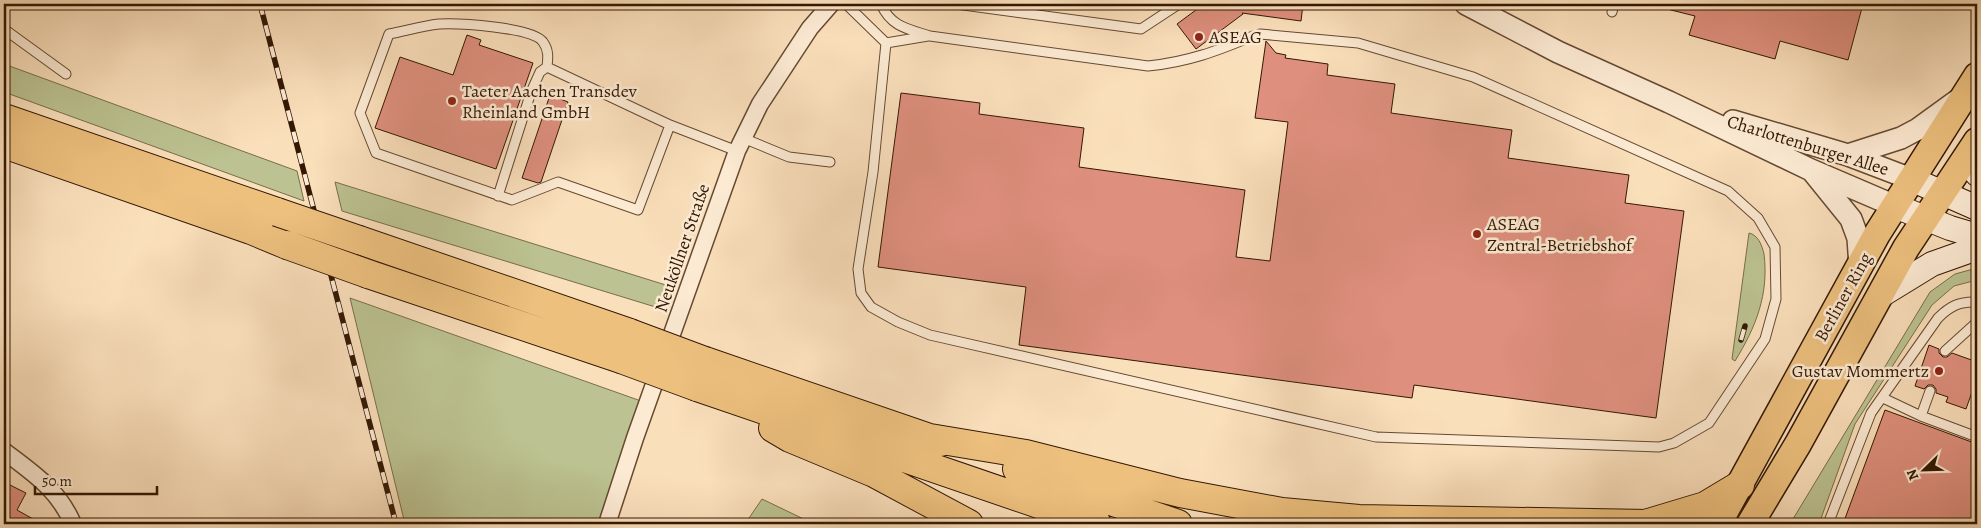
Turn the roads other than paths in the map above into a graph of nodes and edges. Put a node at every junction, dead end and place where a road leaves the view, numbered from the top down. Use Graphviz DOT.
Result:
graph roads {
  1 [pos="831,4"];
  2 [pos="846,4"];
  3 [pos="881,4"];
  4 [pos="956,4"];
  5 [pos="1179,4"];
  6 [pos="1466,4"];
  7 [pos="4,29"];
  8 [pos="930,36"];
  9 [pos="886,43"];
  10 [pos="547,68"];
  11 [pos="66,74"];
  12 [pos="1972,84"];
  13 [pos="1669,102"];
  14 [pos="4,118"];
  15 [pos="670,125"];
  16 [pos="4,144"];
  17 [pos="740,144"];
  18 [pos="1848,155"];
  19 [pos="1975,156"];
  20 [pos="830,162"];
  21 [pos="1811,170"];
  22 [pos="1911,179"];
  23 [pos="1944,193"];
  24 [pos="498,196"];
  25 [pos="1894,206"];
  26 [pos="1977,208"];
  27 [pos="1926,219"];
  28 [pos="1977,236"];
  29 [pos="1977,248"];
  30 [pos="1860,267"];
  31 [pos="1883,294"];
  32 [pos="1977,302"];
  33 [pos="1977,322"];
  34 [pos="1945,351"];
  35 [pos="697,386"];
  36 [pos="1930,391"];
  37 [pos="1883,398"];
  38 [pos="1921,416"];
  39 [pos="924,436"];
  40 [pos="1977,437"];
  41 [pos="4,451"];
  42 [pos="1740,484"];
  43 [pos="73,524"];
  44 [pos="608,524"];
  45 [pos="969,524"];
  46 [pos="1098,524"];
  47 [pos="1178,524"];
  48 [pos="1647,524"];
  49 [pos="1718,524"];
  50 [pos="1750,524"];
  51 [pos="1828,524"];
  1 -- 17 [label="street, Neuköllner Straße"];
  2 -- 9 [label="lane"];
  3 -- 8 [label="lane"];
  4 -- 5 [label="lane"];
  6 -- 13 [label="street, Charlottenburger Allee"];
  7 -- 11 [label="lane"];
  8 -- 9 [label="lane"];
  8 -- 9 [label="lane"];
  10 -- 15 [label="lane"];
  10 -- 24 [label="lane"];
  10 -- 24 [label="lane"];
  12 -- 18 [label="street"];
  12 -- 22 [label="main road, Berliner Ring"];
  13 -- 18 [label="street, Charlottenburger Allee"];
  13 -- 21 [label="street, Charlottenburger Allee"];
  14 -- 39 [label="highway, bridge"];
  15 -- 17 [label="lane"];
  15 -- 24 [label="lane"];
  16 -- 35 [label="highway, bridge"];
  17 -- 20 [label="lane"];
  17 -- 44 [label="street, Neuköllner Straße"];
  18 -- 22 [label="street, Charlottenburger Allee"];
  19 -- 23 [label="main road, Berliner Ring"];
  21 -- 25 [label="street, Charlottenburger Allee"];
  21 -- 30 [label="street"];
  22 -- 23 [label="main road, Charlottenburger Allee"];
  22 -- 25 [label="main road, Berliner Ring"];
  23 -- 26 [label="main road, Charlottenburger Allee"];
  23 -- 27 [label="main road, Berliner Ring"];
  25 -- 27 [label="main road"];
  25 -- 30 [label="main road, Berliner Ring"];
  27 -- 28 [label="main road"];
  27 -- 31 [label="main road, Berliner Ring"];
  29 -- 31 [label="main road"];
  30 -- 42 [label="main road, Berliner Ring"];
  31 -- 50 [label="main road, Berliner Ring"];
  32 -- 37 [label="lane"];
  33 -- 34 [label="lane"];
  35 -- 45 [label="highway"];
  35 -- 46 [label="highway"];
  36 -- 38 [label="lane"];
  37 -- 38 [label="lane"];
  37 -- 51 [label="lane"];
  38 -- 40 [label="lane"];
  39 -- 47 [label="highway"];
  39 -- 48 [label="highway"];
  41 -- 43 [label="street"];
  42 -- 48 [label="highway"];
  42 -- 49 [label="main road, Berliner Ring"];
}
